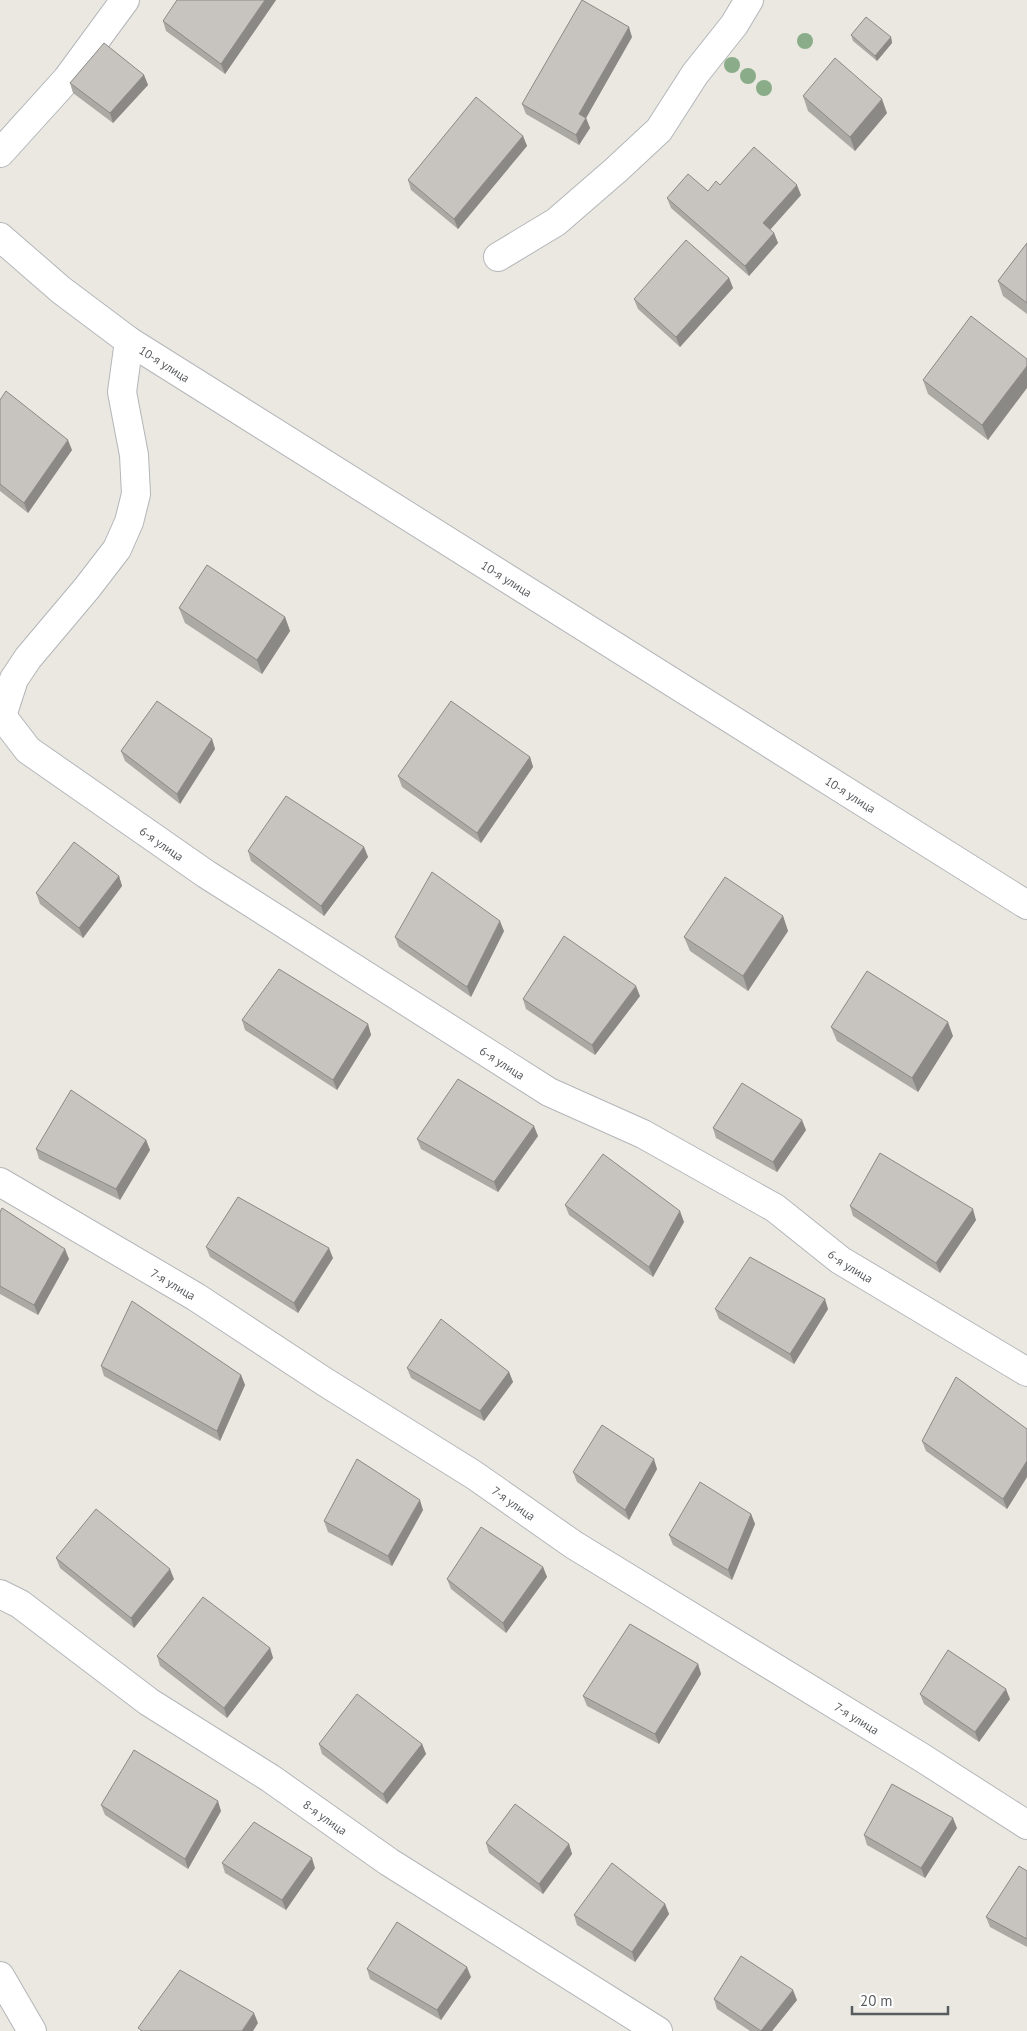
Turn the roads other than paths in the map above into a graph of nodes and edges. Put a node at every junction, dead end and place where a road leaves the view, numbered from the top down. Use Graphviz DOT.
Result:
graph roads {
  1 [pos="125,0"];
  2 [pos="749,0"];
  3 [pos="0,153"];
  4 [pos="0,237"];
  5 [pos="498,257"];
  6 [pos="129,341"];
  7 [pos="1,719"];
  8 [pos="1027,905"];
  9 [pos="0,1182"];
  10 [pos="1027,1372"];
  11 [pos="0,1594"];
  12 [pos="1027,1825"];
  13 [pos="0,1976"];
  14 [pos="32,2031"];
  15 [pos="658,2031"];
  1 -- 3 [label="street"];
  2 -- 5 [label="street"];
  4 -- 6 [label="street, 10-я улица"];
  6 -- 7 [label="street"];
  6 -- 8 [label="street, 10-я улица"];
  7 -- 10 [label="street, 6-я улица"];
  9 -- 12 [label="street, 7-я улица"];
  11 -- 15 [label="street, 8-я улица"];
  13 -- 14 [label="street"];
}
